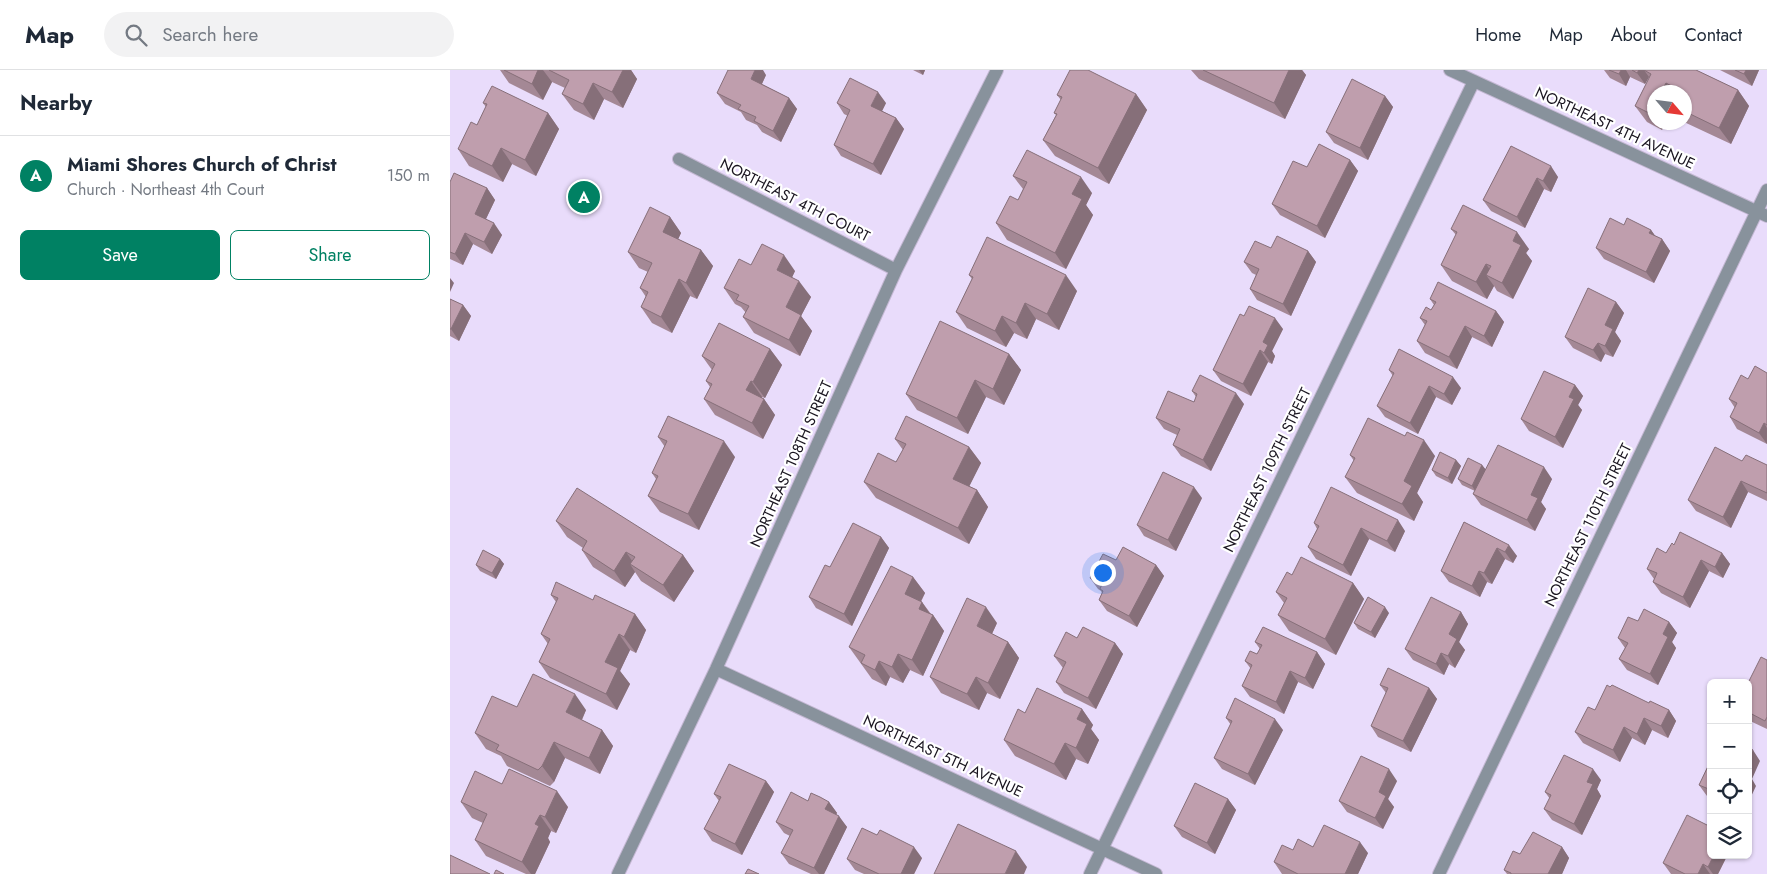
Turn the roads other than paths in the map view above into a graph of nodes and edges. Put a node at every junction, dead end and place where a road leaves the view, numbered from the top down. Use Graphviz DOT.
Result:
graph roads {
  1 [pos="997,70"];
  2 [pos="1450,70"];
  3 [pos="1474,81"];
  4 [pos="679,159"];
  5 [pos="1767,190"];
  6 [pos="1762,213"];
  7 [pos="896,270"];
  8 [pos="716,670"];
  9 [pos="1102,848"];
  10 [pos="618,874"];
  11 [pos="1090,874"];
  12 [pos="1156,874"];
  13 [pos="1438,874"];
  1 -- 7 [label="street, NORTHEAST 108TH STREET"];
  2 -- 3 [label="street, NORTHEAST 4TH AVENUE"];
  3 -- 6 [label="street, NORTHEAST 4TH AVENUE"];
  3 -- 9 [label="street, NORTHEAST 109TH STREET"];
  4 -- 7 [label="street, NORTHEAST 4TH COURT"];
  5 -- 6 [label="street, NORTHEAST 110TH STREET"];
  6 -- 13 [label="street, NORTHEAST 110TH STREET"];
  7 -- 8 [label="street, NORTHEAST 108TH STREET"];
  8 -- 9 [label="street, NORTHEAST 5TH AVENUE"];
  8 -- 10 [label="street, NORTHEAST 108TH STREET"];
  9 -- 11 [label="street, NORTHEAST 109TH STREET"];
  9 -- 12 [label="street, NORTHEAST 5TH AVENUE"];
}
